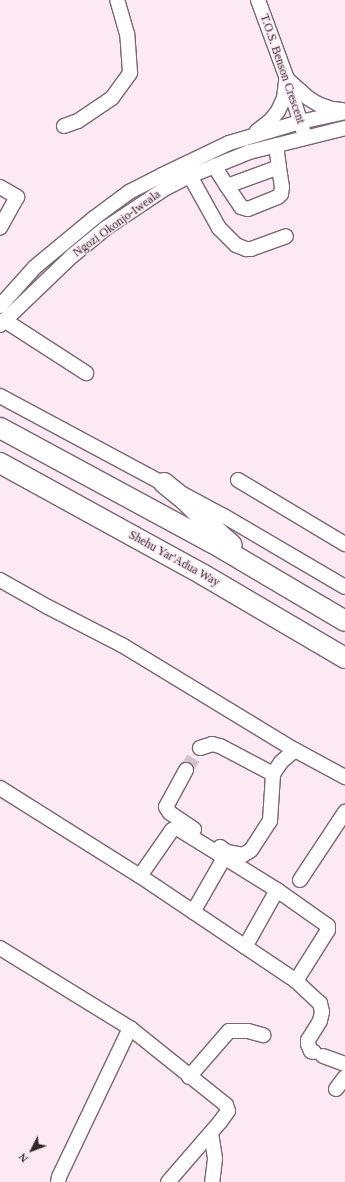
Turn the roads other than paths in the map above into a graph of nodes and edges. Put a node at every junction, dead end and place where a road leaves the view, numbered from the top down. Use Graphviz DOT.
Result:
graph roads {
  1 [pos="117,0"];
  2 [pos="258,0"];
  3 [pos="287,79"];
  4 [pos="345,111"];
  5 [pos="300,122"];
  6 [pos="64,126"];
  7 [pos="345,128"];
  8 [pos="249,136"];
  9 [pos="305,138"];
  10 [pos="276,145"];
  11 [pos="214,166"];
  12 [pos="279,167"];
  13 [pos="190,176"];
  14 [pos="227,186"];
  15 [pos="0,187"];
  16 [pos="0,228"];
  17 [pos="286,236"];
  18 [pos="0,306"];
  19 [pos="2,322"];
  20 [pos="86,373"];
  21 [pos="1,395"];
  22 [pos="0,428"];
  23 [pos="0,463"];
  24 [pos="238,480"];
  25 [pos="164,483"];
  26 [pos="345,544"];
  27 [pos="0,580"];
  28 [pos="277,581"];
  29 [pos="345,587"];
  30 [pos="345,621"];
  31 [pos="345,658"];
  32 [pos="200,748"];
  33 [pos="295,750"];
  34 [pos="186,770"];
  35 [pos="273,774"];
  36 [pos="345,777"];
  37 [pos="0,788"];
  38 [pos="342,821"];
  39 [pos="224,858"];
  40 [pos="140,876"];
  41 [pos="300,880"];
  42 [pos="277,890"];
  43 [pos="193,912"];
  44 [pos="245,947"];
  45 [pos="0,948"];
  46 [pos="296,981"];
  47 [pos="130,1028"];
  48 [pos="263,1035"];
  49 [pos="345,1064"];
  50 [pos="190,1077"];
  51 [pos="345,1077"];
  52 [pos="336,1089"];
  53 [pos="211,1133"];
  54 [pos="58,1182"];
  55 [pos="168,1182"];
  56 [pos="212,1182"];
  1 -- 6 [label="street"];
  2 -- 3 [label="street, T.O.S. Benson Crescent"];
  3 -- 4 [label="street"];
  3 -- 5 [label="street, T.O.S. Benson Crescent"];
  3 -- 8 [label="street"];
  4 -- 5 [label="street"];
  5 -- 8 [label="street"];
  5 -- 9 [label="street, T.O.S. Benson Crescent"];
  7 -- 9 [label="street, Ngozi Okonjo-Iweala"];
  8 -- 18 [label="street"];
  9 -- 10 [label="street, Ngozi Okonjo-Iweala"];
  10 -- 11 [label="street, Ngozi Okonjo-Iweala"];
  10 -- 12 [label="street"];
  11 -- 13 [label="street, Ngozi Okonjo-Iweala"];
  11 -- 14 [label="street"];
  12 -- 14 [label="street"];
  12 -- 14 [label="street"];
  13 -- 17 [label="street"];
  13 -- 19 [label="street, Ngozi Okonjo-Iweala"];
  15 -- 16 [label="street"];
  19 -- 20 [label="street"];
  21 -- 25 [label="street"];
  22 -- 28 [label="highway"];
  23 -- 31 [label="highway, Shehu Yar'Adua Way"];
  24 -- 26 [label="street"];
  25 -- 28 [label="highway"];
  25 -- 29 [label="street"];
  27 -- 33 [label="street"];
  28 -- 30 [label="highway"];
  32 -- 35 [label="street"];
  33 -- 35 [label="street"];
  33 -- 36 [label="street"];
  34 -- 35 [label="street"];
  37 -- 40 [label="street"];
  38 -- 41 [label="street"];
  39 -- 40 [label="street"];
  39 -- 42 [label="street"];
  39 -- 43 [label="street"];
  40 -- 43 [label="street"];
  42 -- 44 [label="street"];
  42 -- 46 [label="street"];
  43 -- 44 [label="street"];
  44 -- 46 [label="street"];
  45 -- 47 [label="street"];
  46 -- 49 [label="street"];
  47 -- 50 [label="street"];
  47 -- 54 [label="street"];
  48 -- 50 [label="street"];
  50 -- 53 [label="street"];
  51 -- 52 [label="street"];
  53 -- 55 [label="street"];
  53 -- 56 [label="street"];
}
